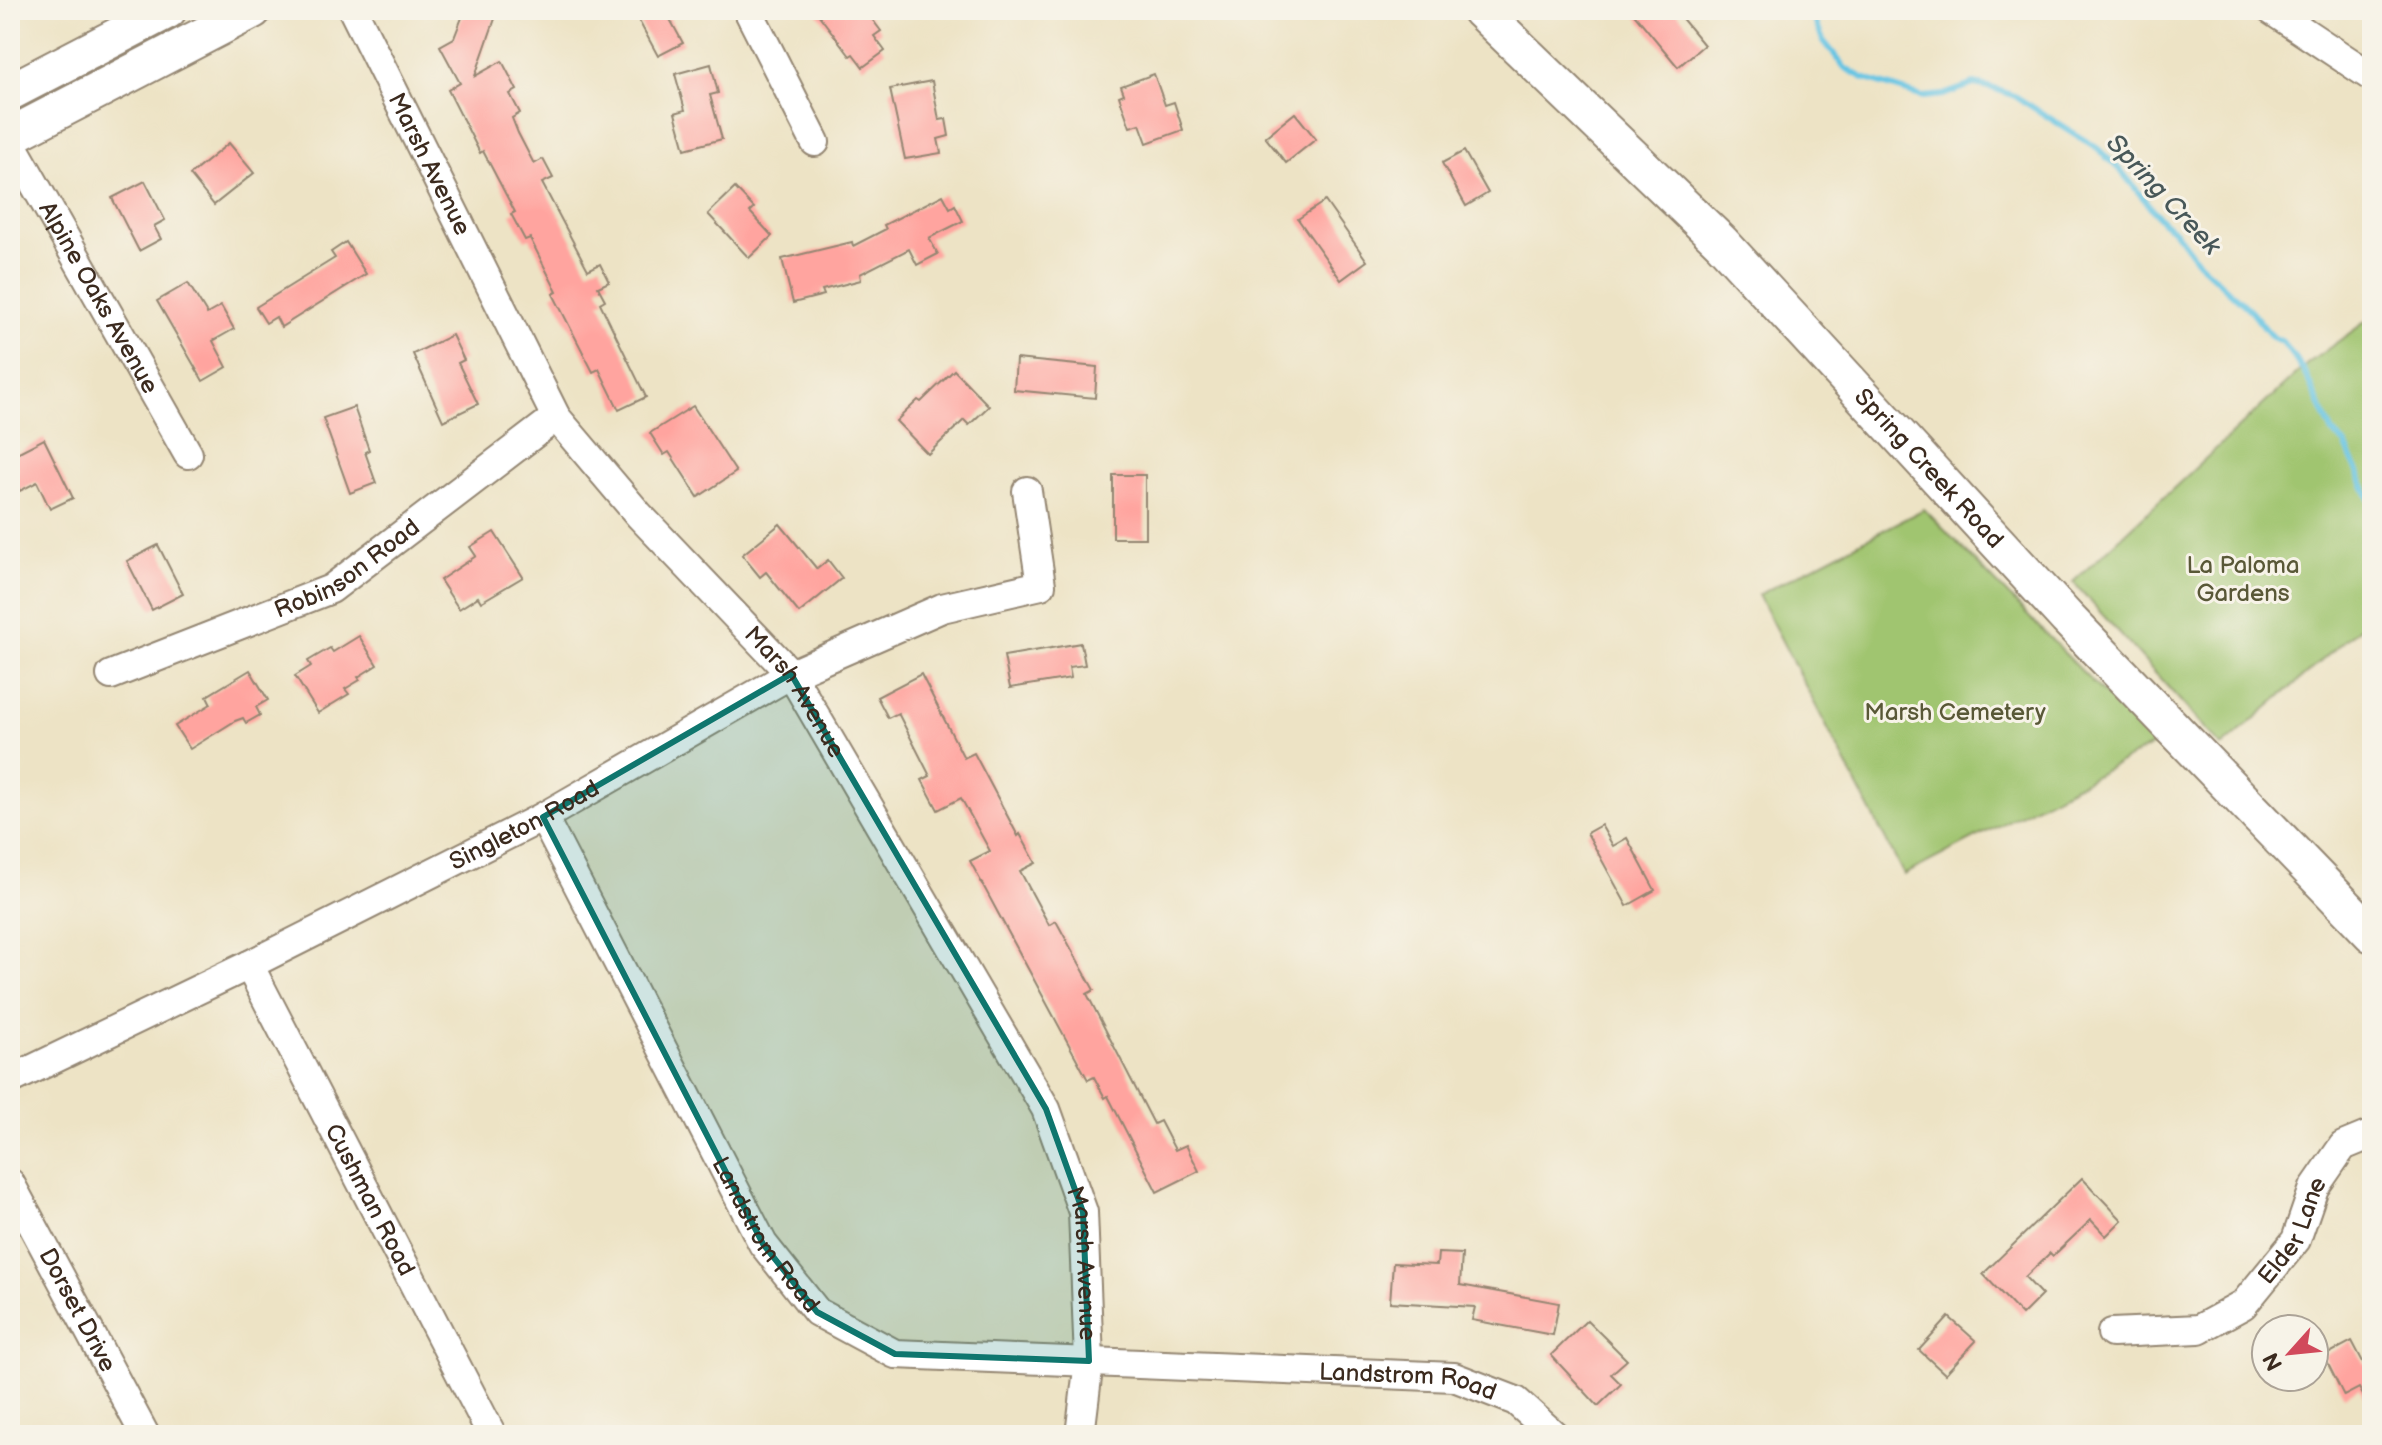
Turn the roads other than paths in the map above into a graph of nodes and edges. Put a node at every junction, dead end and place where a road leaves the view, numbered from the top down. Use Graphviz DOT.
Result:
graph roads {
  1 [pos="168,10"];
  2 [pos="253,10"];
  3 [pos="353,10"];
  4 [pos="748,10"];
  5 [pos="1480,10"];
  6 [pos="2271,10"];
  7 [pos="2372,77"];
  8 [pos="10,92"];
  9 [pos="10,139"];
  10 [pos="815,142"];
  11 [pos="556,417"];
  12 [pos="188,454"];
  13 [pos="1027,491"];
  14 [pos="791,674"];
  15 [pos="111,675"];
  16 [pos="543,817"];
  17 [pos="2372,934"];
  18 [pos="249,965"];
  19 [pos="10,1080"];
  20 [pos="2372,1134"];
  21 [pos="10,1183"];
  22 [pos="2112,1333"];
  23 [pos="1089,1361"];
  24 [pos="138,1433"];
  25 [pos="492,1435"];
  26 [pos="1080,1435"];
  27 [pos="1554,1435"];
  1 -- 8 [label="main road"];
  2 -- 9 [label="main road"];
  3 -- 11 [label="street, Marsh Avenue"];
  4 -- 10 [label="street"];
  5 -- 17 [label="main road, Spring Creek Road"];
  6 -- 7 [label="street"];
  9 -- 12 [label="street, Alpine Oaks Avenue"];
  11 -- 14 [label="street, Marsh Avenue"];
  11 -- 15 [label="street, Robinson Road"];
  13 -- 14 [label="street, Singleton Road"];
  14 -- 16 [label="street, Singleton Road"];
  14 -- 23 [label="street, Marsh Avenue"];
  16 -- 18 [label="street, Singleton Road"];
  16 -- 23 [label="street, Landstrom Road"];
  18 -- 19 [label="street, Singleton Road"];
  18 -- 25 [label="street, Cushman Road"];
  20 -- 22 [label="street, Elder Lane"];
  21 -- 24 [label="street, Dorset Drive"];
  23 -- 26 [label="street, Marsh Avenue"];
  23 -- 27 [label="street, Landstrom Road"];
}
